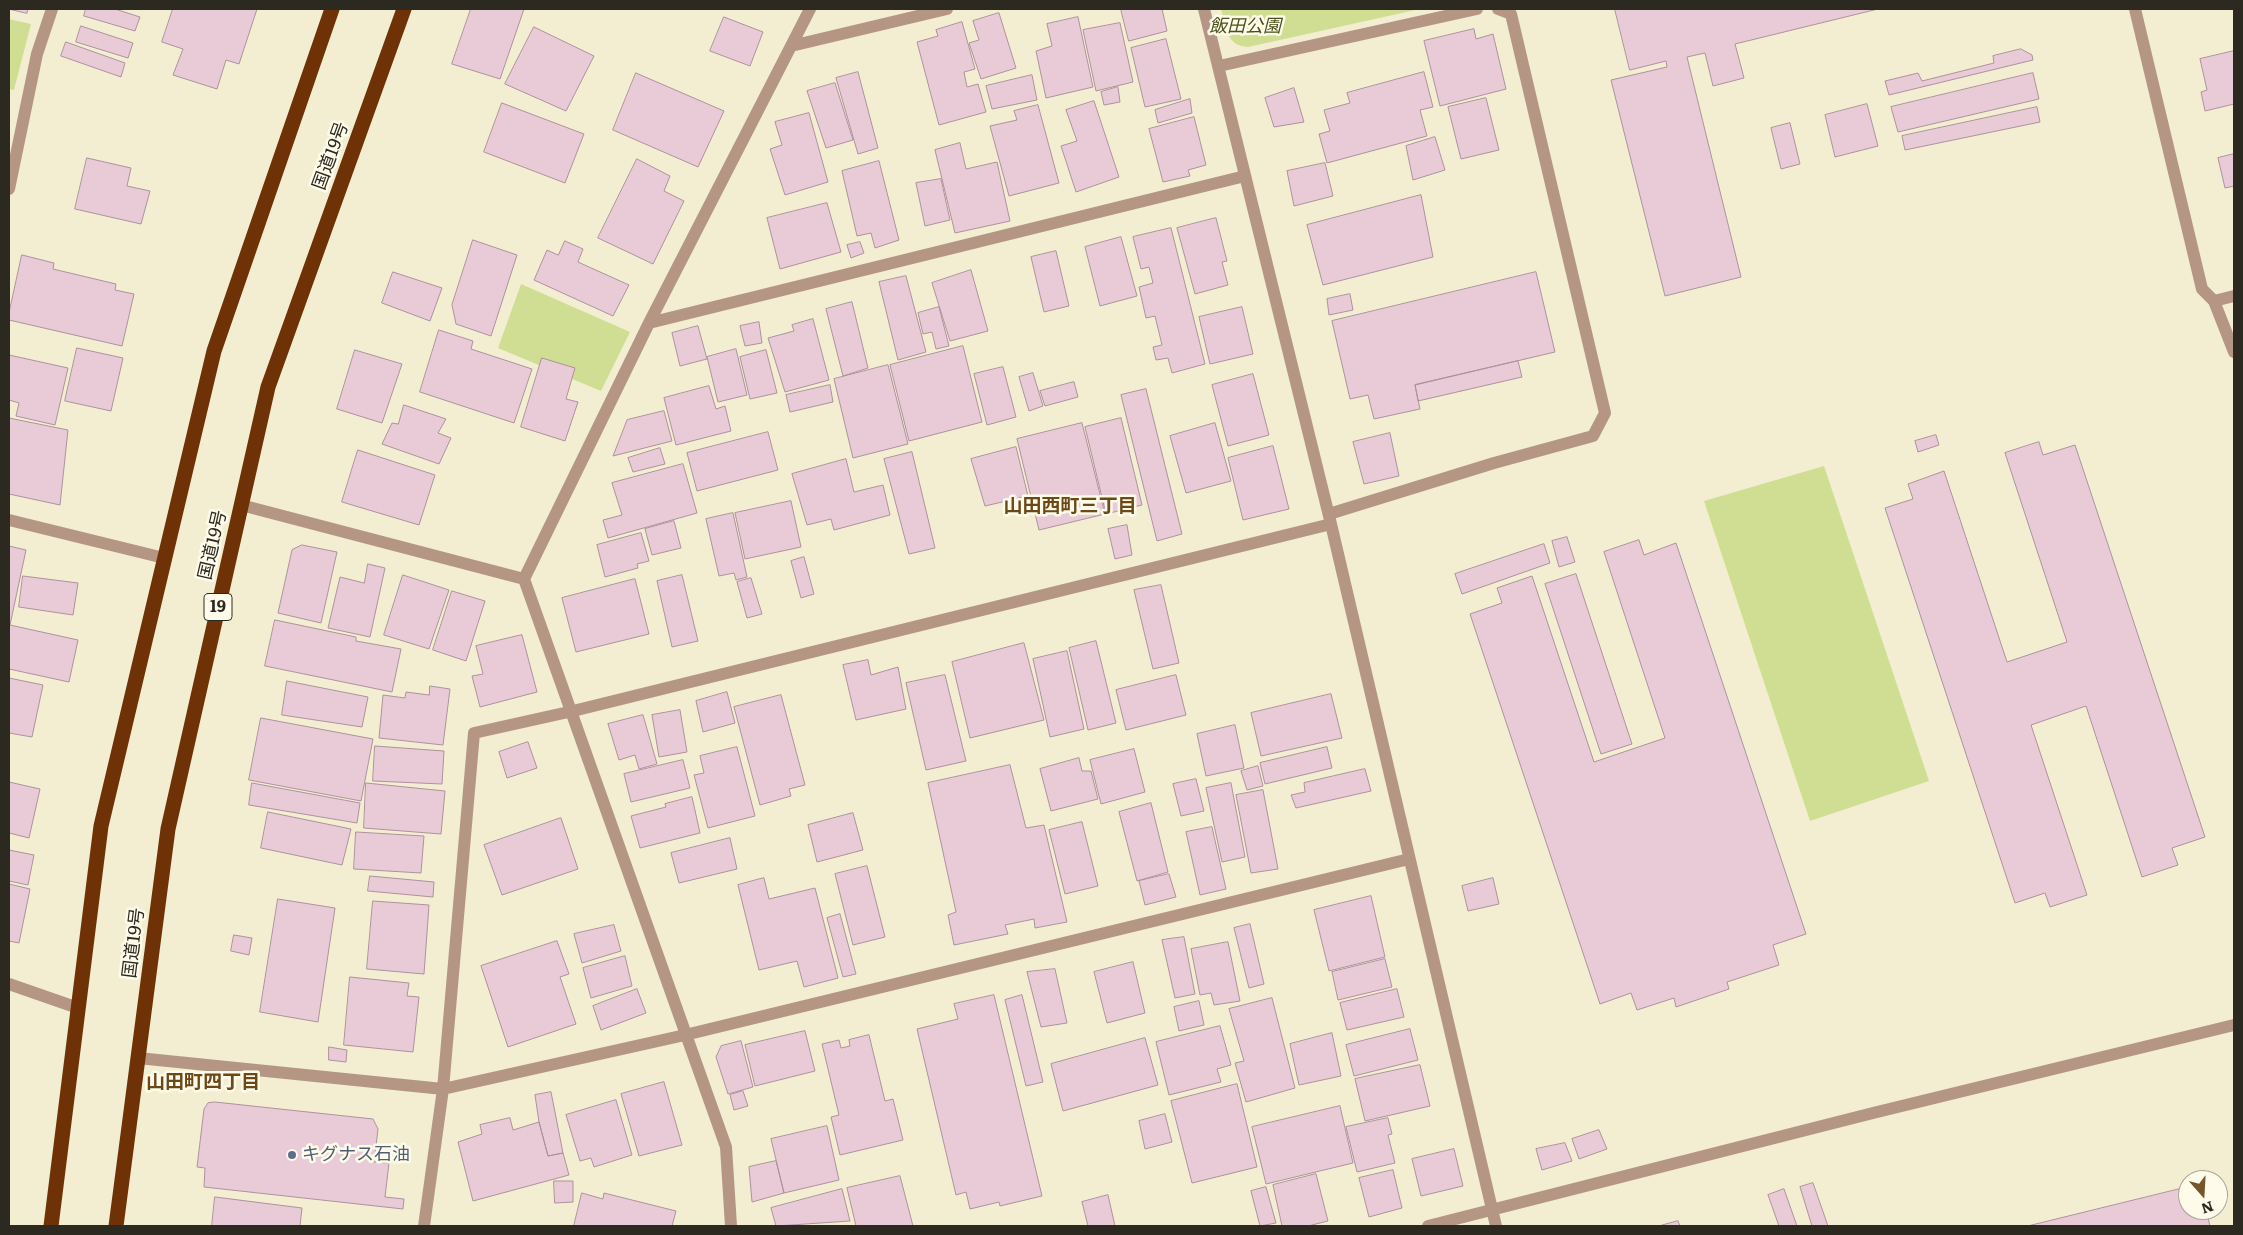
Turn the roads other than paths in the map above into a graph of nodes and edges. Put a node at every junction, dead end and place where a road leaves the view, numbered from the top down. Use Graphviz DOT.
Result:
graph roads {
  1 [pos="52,9"];
  2 [pos="332,9"];
  3 [pos="404,9"];
  4 [pos="810,9"];
  5 [pos="947,9"];
  6 [pos="1204,9"];
  7 [pos="1477,9"];
  8 [pos="1498,9"];
  9 [pos="2135,9"];
  10 [pos="791,46"];
  11 [pos="1219,66"];
  12 [pos="1245,176"];
  13 [pos="9,189"];
  14 [pos="2234,296"];
  15 [pos="2214,301"];
  16 [pos="650,323"];
  17 [pos="2234,352"];
  18 [pos="241,505"];
  19 [pos="1330,519"];
  20 [pos="9,520"];
  21 [pos="164,558"];
  22 [pos="524,579"];
  23 [pos="572,711"];
  24 [pos="1409,859"];
  25 [pos="9,984"];
  26 [pos="78,1008"];
  27 [pos="2234,1026"];
  28 [pos="685,1035"];
  29 [pos="138,1058"];
  30 [pos="443,1089"];
  31 [pos="1492,1210"];
  32 [pos="51,1226"];
  33 [pos="116,1226"];
  34 [pos="424,1226"];
  35 [pos="731,1226"];
  36 [pos="1428,1226"];
  37 [pos="1496,1226"];
  1 -- 13 [label="street"];
  2 -- 21 [label="highway"];
  3 -- 18 [label="highway, 国道19号 / 19"];
  4 -- 10 [label="street"];
  5 -- 10 [label="street"];
  6 -- 11 [label="street"];
  7 -- 11 [label="street"];
  8 -- 19 [label="street"];
  9 -- 15 [label="street"];
  10 -- 16 [label="street"];
  11 -- 12 [label="street"];
  12 -- 16 [label="street"];
  12 -- 19 [label="street"];
  14 -- 15 [label="street"];
  15 -- 17 [label="street"];
  16 -- 22 [label="street"];
  18 -- 22 [label="street"];
  18 -- 29 [label="highway, 国道19号 / 19"];
  19 -- 23 [label="street"];
  19 -- 24 [label="street"];
  20 -- 21 [label="street"];
  21 -- 26 [label="highway"];
  22 -- 23 [label="street"];
  23 -- 28 [label="street"];
  23 -- 30 [label="street"];
  24 -- 28 [label="street"];
  24 -- 31 [label="street"];
  25 -- 26 [label="street"];
  26 -- 32 [label="highway"];
  27 -- 31 [label="street"];
  28 -- 30 [label="street"];
  28 -- 35 [label="street"];
  29 -- 30 [label="street"];
  29 -- 33 [label="highway, 国道19号 / 19"];
  30 -- 34 [label="street"];
  31 -- 36 [label="street"];
  31 -- 37 [label="street"];
}
